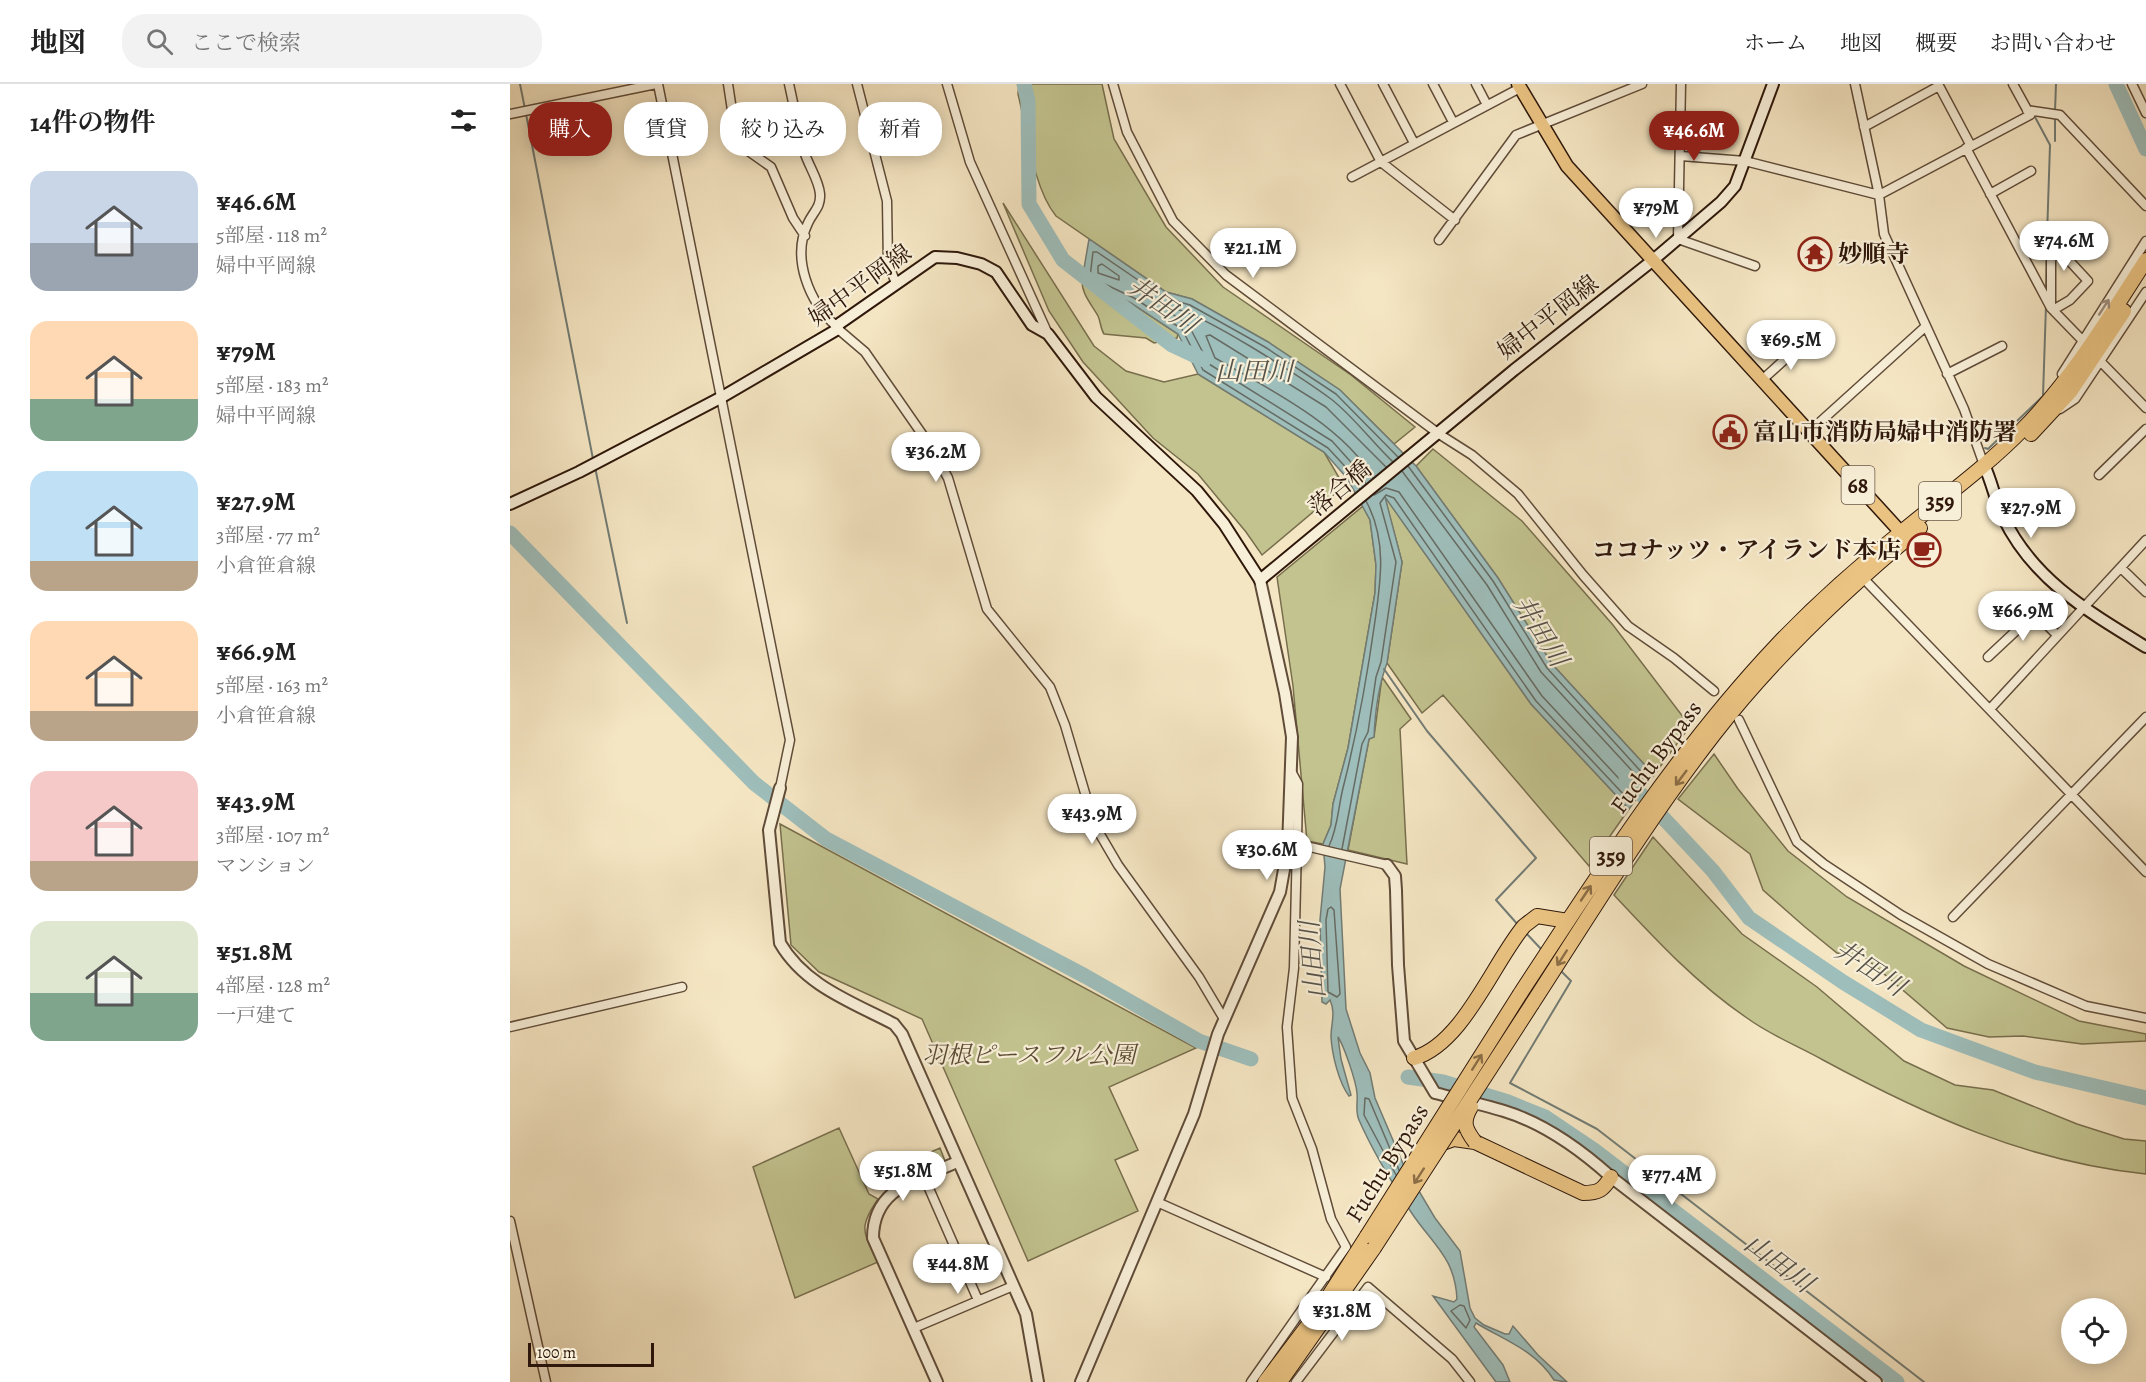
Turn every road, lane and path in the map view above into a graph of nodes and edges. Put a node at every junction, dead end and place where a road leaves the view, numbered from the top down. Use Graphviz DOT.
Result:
graph roads {
  1 [pos="657,84"];
  2 [pos="728,84"];
  3 [pos="789,84"];
  4 [pos="857,84"];
  5 [pos="1113,84"];
  6 [pos="1340,84"];
  7 [pos="1383,84"];
  8 [pos="1433,84"];
  9 [pos="1476,84"];
  10 [pos="1642,84"];
  11 [pos="1681,84"];
  12 [pos="1855,84"];
  13 [pos="2013,84"];
  14 [pos="2132,84"];
  15 [pos="1939,85"];
  16 [pos="946,86"];
  17 [pos="1519,86"];
  18 [pos="1771,86"];
  19 [pos="1487,105"];
  20 [pos="2027,110"];
  21 [pos="2146,113"];
  22 [pos="510,114"];
  23 [pos="1453,122"];
  24 [pos="1541,126"];
  25 [pos="1864,127"];
  26 [pos="1414,143"];
  27 [pos="1968,147"];
  28 [pos="1681,156"];
  29 [pos="1745,161"];
  30 [pos="1381,162"];
  31 [pos="2031,171"];
  32 [pos="1352,177"];
  33 [pos="1990,194"];
  34 [pos="1879,195"];
  35 [pos="2146,206"];
  36 [pos="1455,220"];
  37 [pos="805,236"];
  38 [pos="2051,236"];
  39 [pos="1678,239"];
  40 [pos="1439,240"];
  41 [pos="2146,241"];
  42 [pos="2050,256"];
  43 [pos="2146,260"];
  44 [pos="1652,261"];
  45 [pos="1755,266"];
  46 [pos="2146,277"];
  47 [pos="896,283"];
  48 [pos="2146,292"];
  49 [pos="2052,309"];
  50 [pos="1925,327"];
  51 [pos="837,328"];
  52 [pos="1048,334"];
  53 [pos="2082,341"];
  54 [pos="1803,343"];
  55 [pos="2002,346"];
  56 [pos="2101,362"];
  57 [pos="1947,374"];
  58 [pos="1762,380"];
  59 [pos="722,397"];
  60 [pos="2146,408"];
  61 [pos="2045,414"];
  62 [pos="2146,429"];
  63 [pos="1809,432"];
  64 [pos="1439,434"];
  65 [pos="1986,469"];
  66 [pos="2099,475"];
  67 [pos="510,504"];
  68 [pos="1904,535"];
  69 [pos="2146,540"];
  70 [pos="2121,568"];
  71 [pos="1264,577"];
  72 [pos="1864,579"];
  73 [pos="2146,592"];
  74 [pos="2084,609"];
  75 [pos="2058,635"];
  76 [pos="2146,647"];
  77 [pos="1988,657"];
  78 [pos="1714,692"];
  79 [pos="1990,709"];
  80 [pos="2146,717"];
  81 [pos="1739,720"];
  82 [pos="1713,727"];
  83 [pos="1292,773"];
  84 [pos="780,788"];
  85 [pos="2072,794"];
  86 [pos="1299,845"];
  87 [pos="1387,865"];
  88 [pos="2146,872"];
  89 [pos="1953,917"];
  90 [pos="1568,921"];
  91 [pos="1524,926"];
  92 [pos="682,987"];
  93 [pos="1520,994"];
  94 [pos="2146,1018"];
  95 [pos="1224,1019"];
  96 [pos="510,1028"];
  97 [pos="1498,1056"];
  98 [pos="1416,1063"];
  99 [pos="1475,1142"];
  100 [pos="1440,1144"];
  101 [pos="957,1162"];
  102 [pos="924,1177"];
  103 [pos="1611,1177"];
  104 [pos="1157,1202"];
  105 [pos="510,1221"];
  106 [pos="1370,1242"];
  107 [pos="1326,1277"];
  108 [pos="1013,1286"];
  109 [pos="978,1300"];
  110 [pos="914,1328"];
  111 [pos="546,1382"];
  112 [pos="937,1382"];
  113 [pos="1038,1382"];
  114 [pos="1081,1382"];
  115 [pos="1251,1382"];
  116 [pos="1265,1382"];
  117 [pos="1280,1382"];
  118 [pos="1296,1382"];
  119 [pos="1470,1382"];
  120 [pos="1876,1382"];
  1 -- 22 [label="street"];
  1 -- 59 [label="street"];
  2 -- 37 [label="street"];
  3 -- 37 [label="street"];
  4 -- 47 [label="street"];
  5 -- 64 [label="street"];
  6 -- 30 [label="street"];
  7 -- 26 [label="street"];
  8 -- 23 [label="street"];
  9 -- 19 [label="street"];
  10 -- 24 [label="street"];
  11 -- 28 [label="street"];
  12 -- 25 [label="street"];
  13 -- 20 [label="street"];
  14 -- 21 [label="street"];
  15 -- 25 [label="street"];
  15 -- 27 [label="street"];
  16 -- 52 [label="street"];
  17 -- 19 [label="street"];
  17 -- 24 [label="main road, 68"];
  18 -- 29 [label="street, 婦中平岡線"];
  19 -- 23 [label="street"];
  20 -- 27 [label="street"];
  20 -- 35 [label="street"];
  23 -- 26 [label="street"];
  24 -- 36 [label="street"];
  24 -- 44 [label="main road, 68"];
  25 -- 34 [label="street"];
  26 -- 30 [label="street"];
  27 -- 33 [label="street"];
  27 -- 34 [label="street"];
  28 -- 29 [label="street"];
  28 -- 39 [label="street"];
  29 -- 34 [label="street"];
  29 -- 39 [label="street, 婦中平岡線"];
  30 -- 32 [label="street"];
  30 -- 36 [label="street"];
  31 -- 33 [label="street"];
  33 -- 49 [label="street"];
  34 -- 50 [label="street"];
  36 -- 40 [label="street"];
  37 -- 51 [label="street"];
  38 -- 42 [label="street"];
  39 -- 44 [label="street, 婦中平岡線"];
  39 -- 45 [label="street"];
  53 -- 41 [label="street, one-way"];
  42 -- 49 [label="street"];
  42 -- 49 [label="street"];
  43 -- 61 [label="highway, Fuchu Bypass / 359"];
  44 -- 58 [label="main road, 68"];
  44 -- 64 [label="street, 婦中平岡線"];
  46 -- 61 [label="highway, Fuchu Bypass / 359"];
  47 -- 51 [label="street, 婦中平岡線"];
  47 -- 52 [label="street, 婦中平岡線"];
  48 -- 56 [label="street"];
  49 -- 53 [label="street"];
  50 -- 57 [label="street"];
  50 -- 63 [label="street"];
  51 -- 59 [label="street, 婦中平岡線"];
  51 -- 95 [label="street"];
  52 -- 71 [label="street, 婦中平岡線"];
  53 -- 61 [label="street"];
  54 -- 58 [label="street"];
  55 -- 57 [label="street"];
  56 -- 60 [label="street"];
  56 -- 61 [label="street"];
  57 -- 65 [label="street"];
  58 -- 63 [label="main road, 68"];
  59 -- 67 [label="street, 婦中平岡線"];
  59 -- 84 [label="street"];
  61 -- 65 [label="highway, Fuchu Bypass / 359"];
  62 -- 66 [label="street"];
  63 -- 68 [label="main road, 68"];
  64 -- 71 [label="street, 落合橋"];
  64 -- 78 [label="street"];
  65 -- 68 [label="highway, Fuchu Bypass / 359"];
  65 -- 74 [label="street"];
  68 -- 72 [label="highway, Fuchu Bypass / 359"];
  68 -- 82 [label="highway, Fuchu Bypass / 359"];
  69 -- 70 [label="street"];
  70 -- 73 [label="street"];
  70 -- 74 [label="street"];
  71 -- 83 [label="street"];
  72 -- 79 [label="street"];
  72 -- 82 [label="highway, Fuchu Bypass / 359"];
  74 -- 75 [label="street"];
  74 -- 76 [label="street"];
  75 -- 77 [label="street"];
  75 -- 79 [label="street"];
  79 -- 85 [label="street"];
  80 -- 85 [label="street"];
  81 -- 94 [label="street"];
  90 -- 82 [label="highway, Fuchu Bypass / 359, one-way"];
  82 -- 97 [label="highway, Fuchu Bypass / 359, one-way, bridge"];
  83 -- 86 [label="street"];
  83 -- 95 [label="street"];
  84 -- 101 [label="street"];
  85 -- 88 [label="street"];
  85 -- 89 [label="street"];
  86 -- 87 [label="street"];
  86 -- 107 [label="street"];
  87 -- 98 [label="street"];
  90 -- 91 [label="highway"];
  90 -- 93 [label="highway, Fuchu Bypass / 359"];
  91 -- 93 [label="highway"];
  91 -- 98 [label="highway"];
  92 -- 96 [label="street"];
  106 -- 93 [label="highway, Fuchu Bypass / 359, one-way, bridge"];
  95 -- 104 [label="street"];
  97 -- 99 [label="highway, bridge"];
  97 -- 100 [label="highway, Fuchu Bypass / 359, bridge"];
  98 -- 103 [label="street"];
  99 -- 100 [label="highway, bridge"];
  99 -- 103 [label="highway"];
  100 -- 106 [label="highway, Fuchu Bypass / 359, one-way, bridge"];
  101 -- 102 [label="street"];
  101 -- 108 [label="street"];
  102 -- 109 [label="street"];
  102 -- 110 [label="street"];
  103 -- 120 [label="street"];
  104 -- 107 [label="street"];
  104 -- 114 [label="street"];
  105 -- 111 [label="street"];
  106 -- 116 [label="highway, Fuchu Bypass / 359"];
  106 -- 117 [label="highway, Fuchu Bypass / 359"];
  107 -- 115 [label="street"];
  108 -- 109 [label="street"];
  108 -- 113 [label="street"];
  109 -- 110 [label="street"];
  110 -- 112 [label="street"];
  118 -- 119 [label="street"];
}
